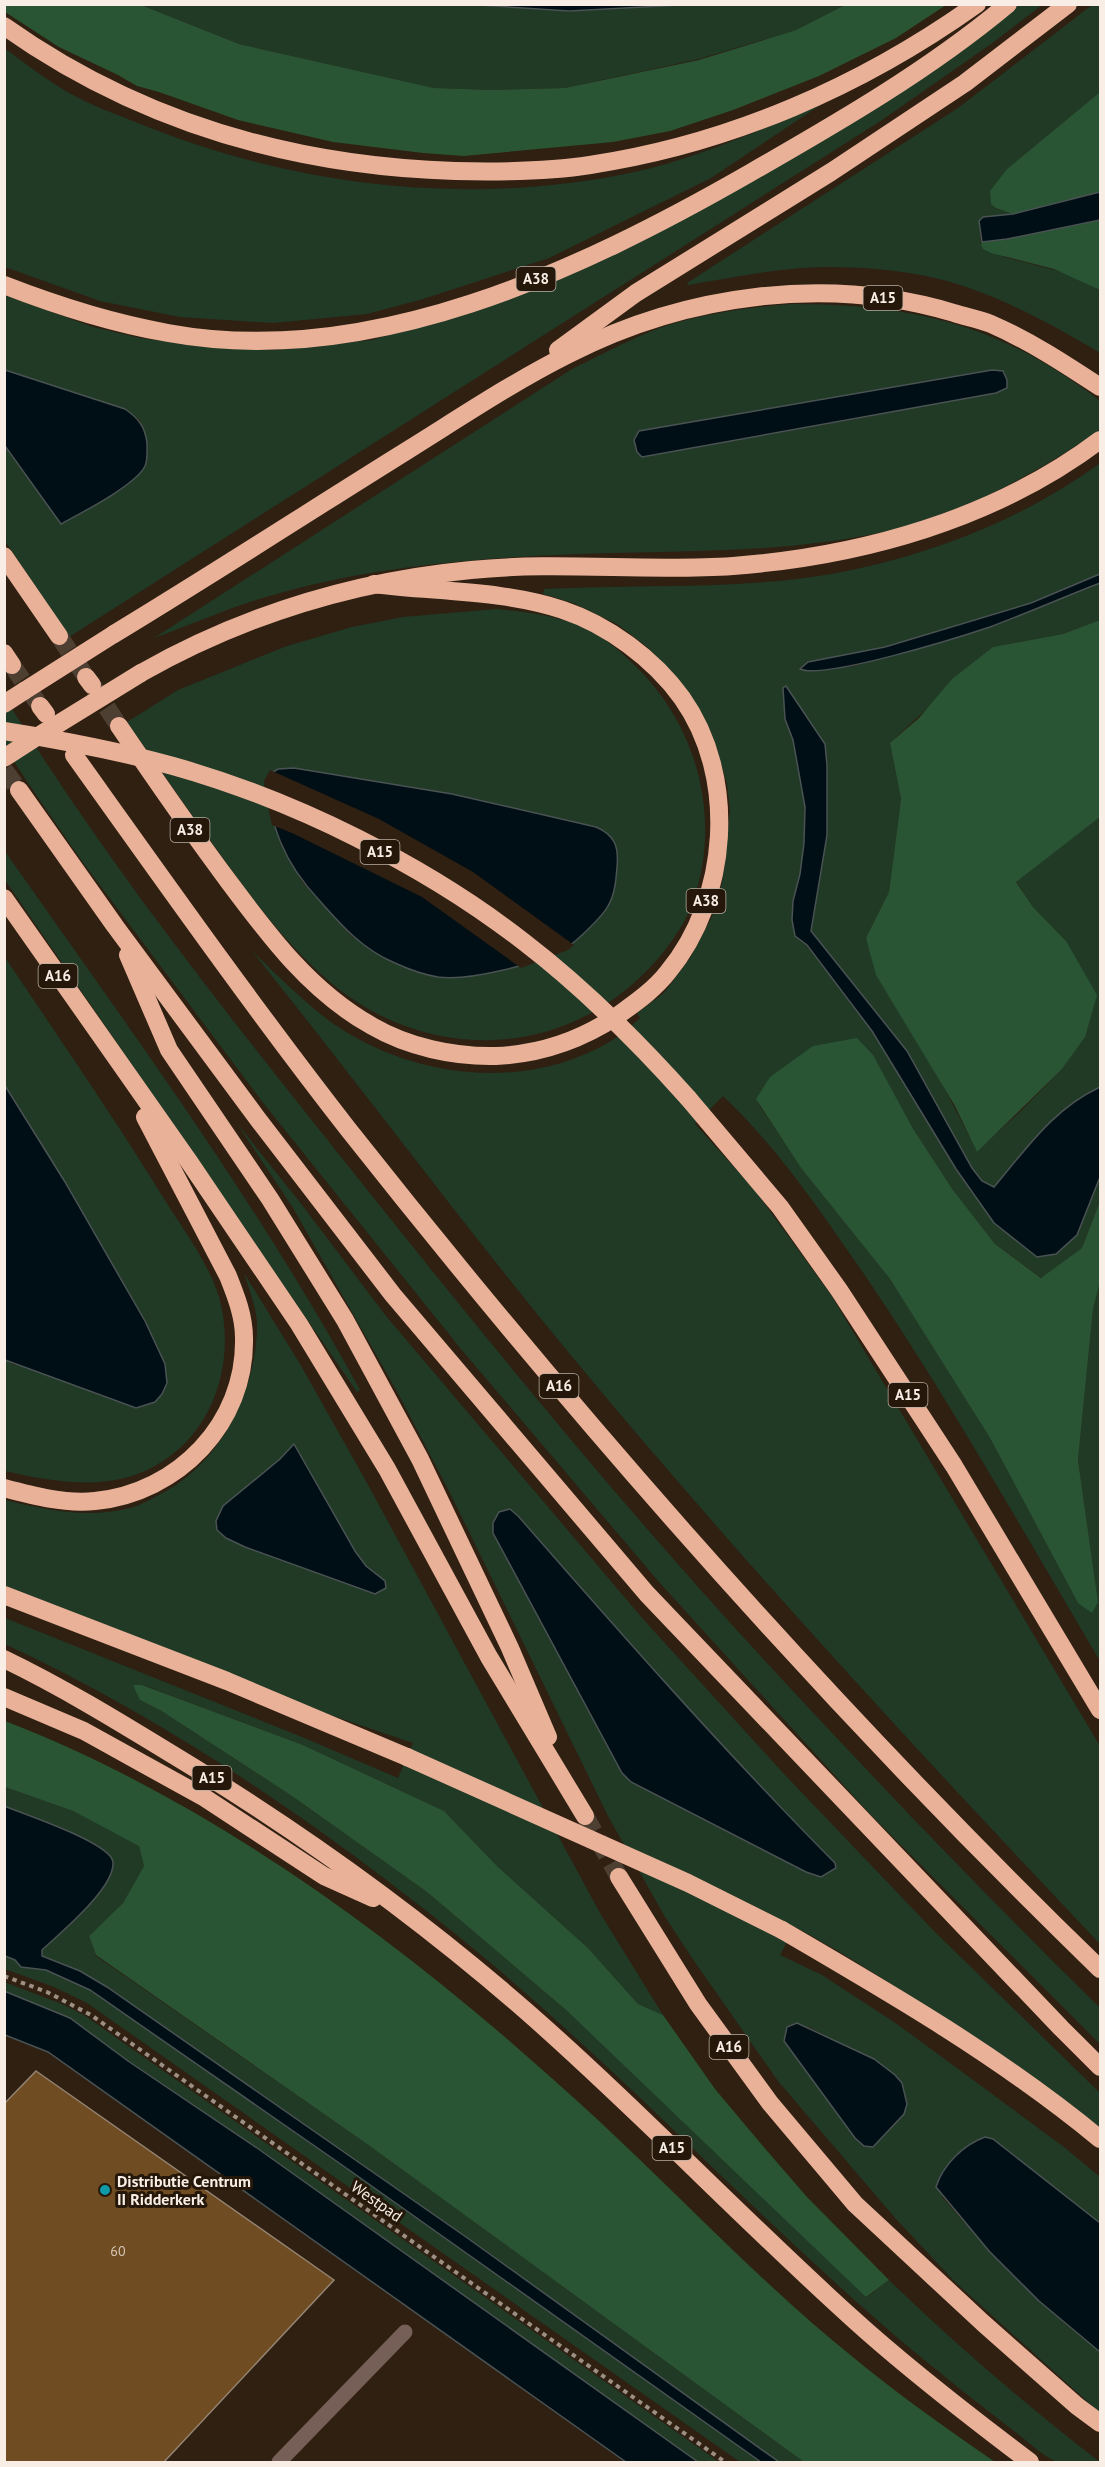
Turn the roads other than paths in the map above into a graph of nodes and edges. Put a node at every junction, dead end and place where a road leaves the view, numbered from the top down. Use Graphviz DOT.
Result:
graph roads {
  1 [pos="977,4"];
  2 [pos="1008,4"];
  3 [pos="1068,4"];
  4 [pos="4,26"];
  5 [pos="4,285"];
  6 [pos="1101,387"];
  7 [pos="501,392"];
  8 [pos="1101,440"];
  9 [pos="4,556"];
  10 [pos="374,584"];
  11 [pos="59,636"];
  12 [pos="4,704"];
  13 [pos="119,726"];
  14 [pos="4,731"];
  15 [pos="74,755"];
  16 [pos="4,758"];
  17 [pos="18,790"];
  18 [pos="4,898"];
  19 [pos="115,926"];
  20 [pos="112,1054"];
  21 [pos="4,1488"];
  22 [pos="4,1595"];
  23 [pos="4,1659"];
  24 [pos="4,1697"];
  25 [pos="1101,1710"];
  26 [pos="573,1796"];
  27 [pos="585,1816"];
  28 [pos="619,1877"];
  29 [pos="409,1915"];
  30 [pos="1101,1969"];
  31 [pos="1101,2067"];
  32 [pos="1101,2139"];
  33 [pos="405,2332"];
  34 [pos="1101,2423"];
  35 [pos="279,2463"];
  36 [pos="1030,2463"];
  1 -- 4 [label="highway"];
  2 -- 5 [label="highway, A38"];
  3 -- 7 [label="highway"];
  6 -- 7 [label="highway, A15"];
  7 -- 12 [label="highway, bridge"];
  8 -- 10 [label="highway, A38"];
  9 -- 11 [label="highway"];
  10 -- 13 [label="highway, A38"];
  10 -- 16 [label="highway, A38, bridge"];
  14 -- 25 [label="highway, A15, bridge"];
  15 -- 30 [label="highway, A16"];
  17 -- 19 [label="highway, A16"];
  18 -- 20 [label="highway, A16"];
  19 -- 26 [label="highway, A16"];
  19 -- 31 [label="highway, A16"];
  20 -- 21 [label="highway, A16"];
  20 -- 26 [label="highway, A16"];
  22 -- 32 [label="highway, bridge"];
  23 -- 29 [label="highway, A15"];
  24 -- 29 [label="highway, A15"];
  26 -- 27 [label="highway, A16"];
  28 -- 34 [label="highway, A16"];
  29 -- 36 [label="highway, A15"];
  33 -- 35 [label="lane"];
}
